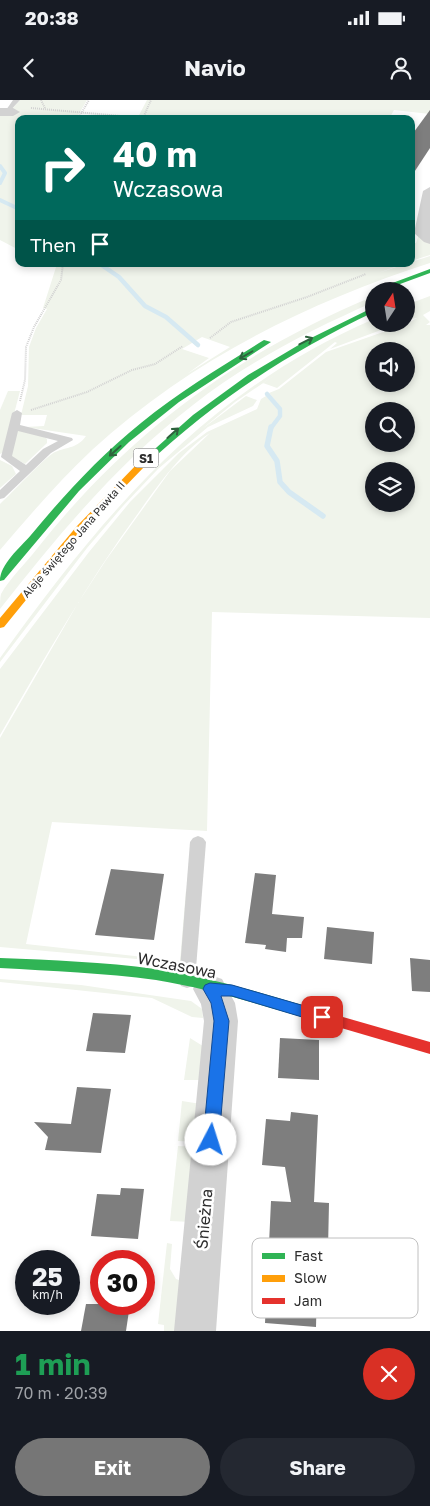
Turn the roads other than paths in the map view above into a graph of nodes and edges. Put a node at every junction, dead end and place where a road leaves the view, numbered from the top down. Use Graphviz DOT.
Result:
graph roads {
  1 [pos="430,191"];
  2 [pos="430,239"];
  3 [pos="430,271"];
  4 [pos="400,282"];
  5 [pos="365,313"];
  6 [pos="281,334"];
  7 [pos="17,413"];
  8 [pos="14,427"];
  9 [pos="3,457"];
  10 [pos="27,470"];
  11 [pos="0,496"];
  12 [pos="0,578"];
  13 [pos="0,625"];
  14 [pos="198,842"];
  15 [pos="0,963"];
  16 [pos="199,985"];
  17 [pos="430,1048"];
  18 [pos="195,1331"];
  1 -- 2 [label="street"];
  3 -- 4 [label="main road"];
  13 -- 5 [label="main road, Aleje świętego Jana Pawła II / S1, one-way"];
  6 -- 12 [label="main road, S1, one-way"];
  7 -- 8 [label="lane"];
  8 -- 9 [label="lane"];
  8 -- 10 [label="lane"];
  9 -- 10 [label="lane"];
  10 -- 11 [label="lane"];
  14 -- 16 [label="lane"];
  15 -- 16 [label="main road, Wczasowa"];
  16 -- 17 [label="main road, Wczasowa"];
  16 -- 18 [label="street, Śnieżna"];
}
